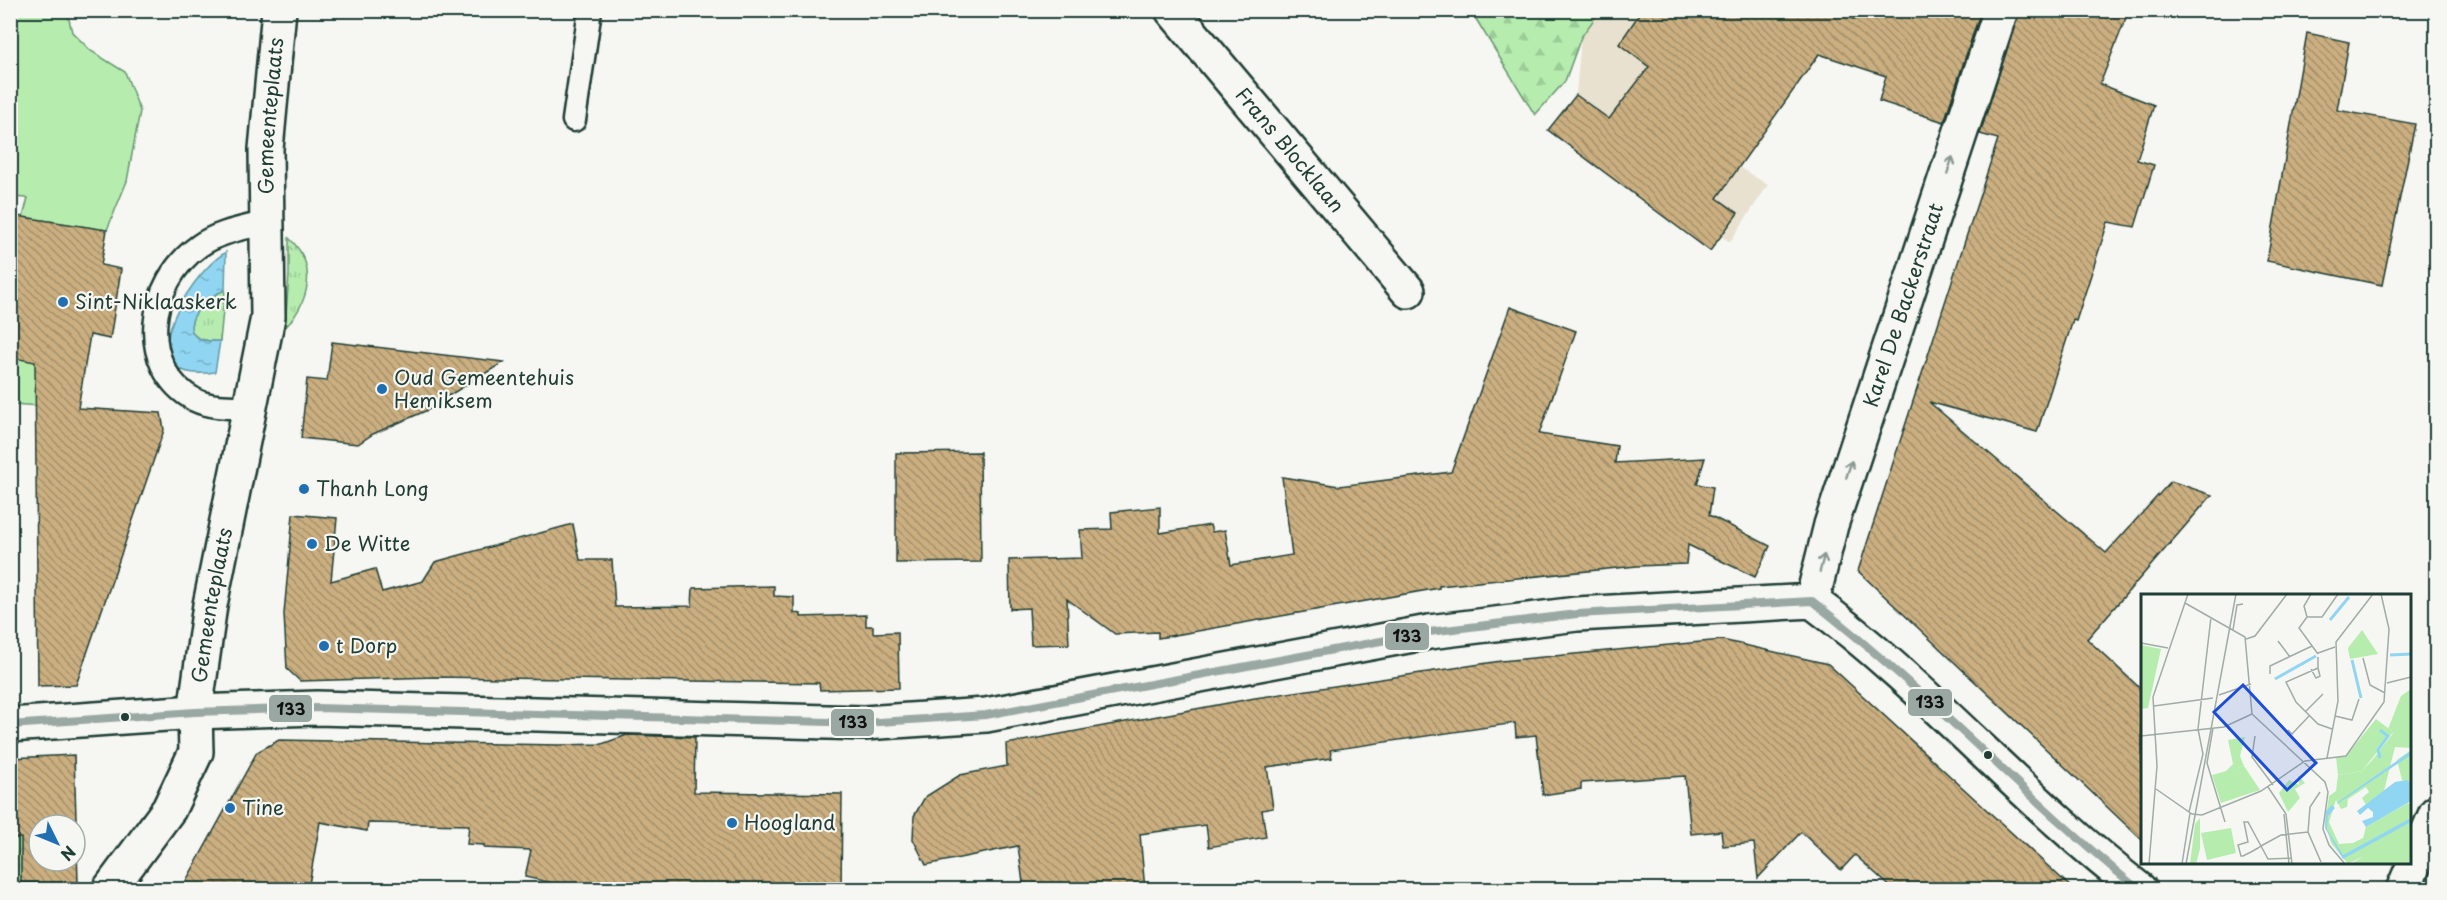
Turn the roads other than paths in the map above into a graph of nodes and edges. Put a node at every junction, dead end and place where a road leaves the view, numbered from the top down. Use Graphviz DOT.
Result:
graph roads {
  1 [pos="279,10"];
  2 [pos="590,10"];
  3 [pos="1172,10"];
  4 [pos="2001,10"];
  5 [pos="574,120"];
  6 [pos="268,222"];
  7 [pos="1408,291"];
  8 [pos="249,407"];
  9 [pos="1812,600"];
  10 [pos="195,712"];
  11 [pos="10,725"];
  12 [pos="2436,813"];
  13 [pos="109,890"];
  14 [pos="2140,890"];
  15 [pos="2403,890"];
  1 -- 6 [label="street, Gemeenteplaats"];
  2 -- 5 [label="lane"];
  3 -- 7 [label="street, Frans Blocklaan"];
  9 -- 4 [label="street, Karel De Backerstraat, one-way"];
  6 -- 8 [label="street, Gemeenteplaats"];
  6 -- 8 [label="lane, Gemeenteplaats"];
  8 -- 10 [label="street, Gemeenteplaats"];
  9 -- 10 [label="street"];
  9 -- 14 [label="street"];
  10 -- 11 [label="street"];
  10 -- 13 [label="street, Gemeenteplaats"];
  12 -- 15 [label="street"];
}
